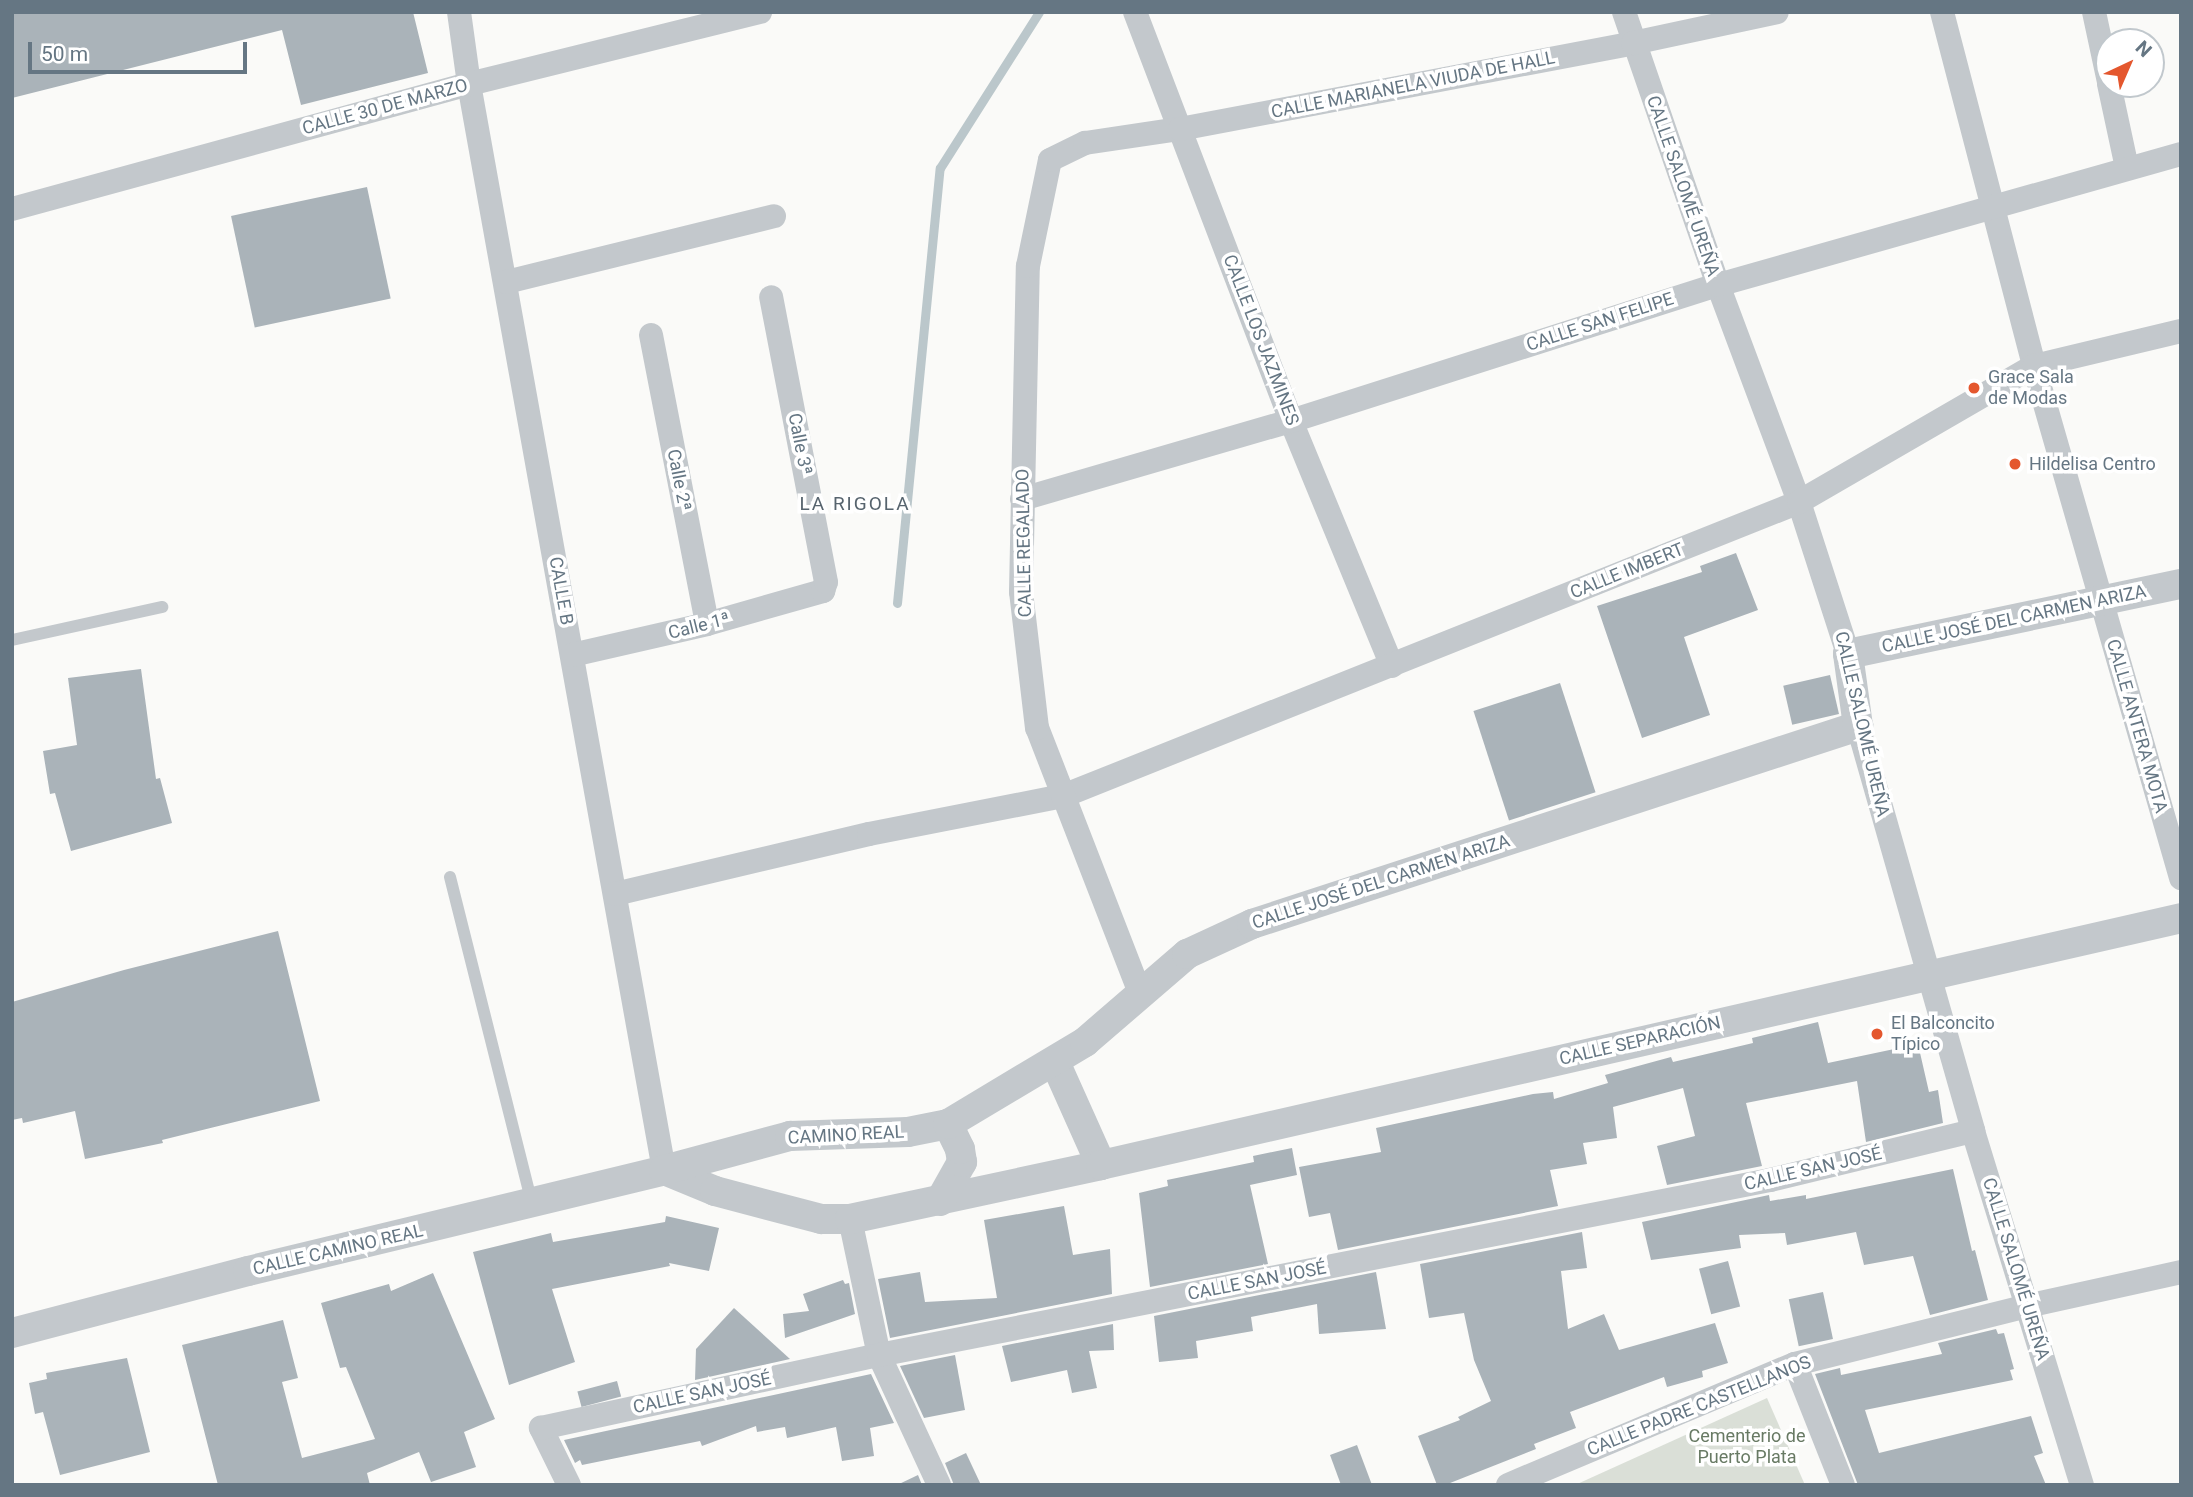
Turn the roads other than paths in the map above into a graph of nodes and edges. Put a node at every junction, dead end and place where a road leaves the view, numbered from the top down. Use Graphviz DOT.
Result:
graph roads {
  1 [pos="459,12"];
  2 [pos="760,12"];
  3 [pos="1135,12"];
  4 [pos="1624,12"];
  5 [pos="1777,12"];
  6 [pos="1942,12"];
  7 [pos="1633,43"];
  8 [pos="469,84"];
  9 [pos="2112,98"];
  10 [pos="1180,129"];
  11 [pos="2181,154"];
  12 [pos="1050,160"];
  13 [pos="2127,168"];
  14 [pos="12,209"];
  15 [pos="1994,209"];
  16 [pos="774,216"];
  17 [pos="506,282"];
  18 [pos="1718,285"];
  19 [pos="771,297"];
  20 [pos="2181,331"];
  21 [pos="651,335"];
  22 [pos="2034,366"];
  23 [pos="1291,421"];
  24 [pos="1022,499"];
  25 [pos="1798,502"];
  26 [pos="2181,584"];
  27 [pos="824,591"];
  28 [pos="2100,599"];
  29 [pos="162,607"];
  30 [pos="707,625"];
  31 [pos="12,640"];
  32 [pos="1848,654"];
  33 [pos="572,655"];
  34 [pos="1392,666"];
  35 [pos="1858,726"];
  36 [pos="1063,796"];
  37 [pos="450,877"];
  38 [pos="2181,878"];
  39 [pos="615,894"];
  40 [pos="2181,918"];
  41 [pos="1928,977"];
  42 [pos="1140,993"];
  43 [pos="1055,1062"];
  44 [pos="948,1124"];
  45 [pos="1973,1131"];
  46 [pos="1101,1166"];
  47 [pos="664,1170"];
  48 [pos="940,1201"];
  49 [pos="533,1203"];
  50 [pos="850,1219"];
  51 [pos="2181,1272"];
  52 [pos="2027,1306"];
  53 [pos="12,1332"];
  54 [pos="879,1355"];
  55 [pos="1795,1364"];
  56 [pos="562,1483"];
  57 [pos="939,1485"];
  58 [pos="1508,1485"];
  59 [pos="1843,1485"];
  60 [pos="2082,1485"];
  1 -- 8 [label="street, CALLE B"];
  2 -- 8 [label="street, CALLE 30 DE MARZO"];
  3 -- 10 [label="street, CALLE LOS JAZMINES"];
  4 -- 7 [label="street, CALLE SALOMÉ UREÑA"];
  5 -- 7 [label="street, CALLE MARIANELA VIUDA DE HALL"];
  6 -- 15 [label="street, CALLE ANTERA MOTA"];
  7 -- 10 [label="street, CALLE MARIANELA VIUDA DE HALL"];
  7 -- 18 [label="street, CALLE SALOMÉ UREÑA"];
  8 -- 14 [label="street, CALLE 30 DE MARZO"];
  8 -- 17 [label="street, CALLE B"];
  9 -- 13 [label="street"];
  10 -- 12 [label="street, CALLE MARIANELA VIUDA DE HALL"];
  10 -- 23 [label="street, CALLE LOS JAZMINES"];
  11 -- 13 [label="street, CALLE SAN FELIPE"];
  12 -- 24 [label="street, CALLE REGALADO"];
  13 -- 15 [label="street, CALLE SAN FELIPE"];
  15 -- 18 [label="street, CALLE SAN FELIPE"];
  15 -- 22 [label="street, CALLE ANTERA MOTA"];
  16 -- 17 [label="street"];
  17 -- 33 [label="street, CALLE B"];
  18 -- 23 [label="street, CALLE SAN FELIPE"];
  18 -- 25 [label="street, CALLE SALOMÉ UREÑA"];
  19 -- 27 [label="street, Calle 3ª"];
  20 -- 22 [label="street, CALLE IMBERT"];
  21 -- 30 [label="street, Calle 2ª"];
  22 -- 25 [label="street, CALLE IMBERT"];
  22 -- 28 [label="street, CALLE ANTERA MOTA"];
  23 -- 24 [label="street, CALLE SAN FELIPE"];
  23 -- 34 [label="street, CALLE LOS JAZMINES"];
  24 -- 36 [label="street, CALLE REGALADO"];
  25 -- 32 [label="street, CALLE SALOMÉ UREÑA"];
  25 -- 34 [label="street, CALLE IMBERT"];
  26 -- 28 [label="street, CALLE JOSÉ DEL CARMEN ARIZA"];
  27 -- 30 [label="street, Calle 1ª"];
  28 -- 32 [label="street, CALLE JOSÉ DEL CARMEN ARIZA"];
  28 -- 38 [label="street, CALLE ANTERA MOTA"];
  29 -- 31 [label="lane"];
  30 -- 33 [label="street, Calle 1ª"];
  32 -- 35 [label="street, CALLE SALOMÉ UREÑA"];
  33 -- 39 [label="street, CALLE B"];
  34 -- 36 [label="street, CALLE IMBERT"];
  35 -- 41 [label="street, CALLE SALOMÉ UREÑA"];
  35 -- 42 [label="street, CALLE JOSÉ DEL CARMEN ARIZA"];
  36 -- 39 [label="street, CALLE IMBERT"];
  36 -- 42 [label="street, CALLE REGALADO"];
  37 -- 49 [label="lane"];
  39 -- 47 [label="street, CALLE B"];
  40 -- 41 [label="street, CALLE SEPARACIÓN"];
  41 -- 45 [label="street, CALLE SALOMÉ UREÑA"];
  41 -- 46 [label="street, CALLE SEPARACIÓN"];
  42 -- 43 [label="street, CALLE JOSÉ DEL CARMEN ARIZA"];
  43 -- 44 [label="street, CALLE JOSÉ DEL CARMEN ARIZA"];
  43 -- 46 [label="street"];
  44 -- 47 [label="street, CAMINO REAL"];
  44 -- 48 [label="street"];
  45 -- 52 [label="street, CALLE SALOMÉ UREÑA"];
  45 -- 54 [label="street, CALLE SAN JOSÉ"];
  46 -- 48 [label="street, CALLE SEPARACIÓN"];
  47 -- 49 [label="street, CALLE CAMINO REAL"];
  47 -- 50 [label="street, CALLE SEPARACIÓN"];
  48 -- 50 [label="street, CALLE SEPARACIÓN"];
  49 -- 53 [label="street, CALLE CAMINO REAL"];
  50 -- 54 [label="street"];
  51 -- 52 [label="street, CALLE PADRE CASTELLANOS"];
  52 -- 55 [label="street, CALLE PADRE CASTELLANOS"];
  52 -- 60 [label="street, CALLE SALOMÉ UREÑA"];
  54 -- 56 [label="street, CALLE SAN JOSÉ"];
  54 -- 57 [label="street"];
  55 -- 58 [label="street, CALLE PADRE CASTELLANOS"];
  55 -- 59 [label="street"];
}
